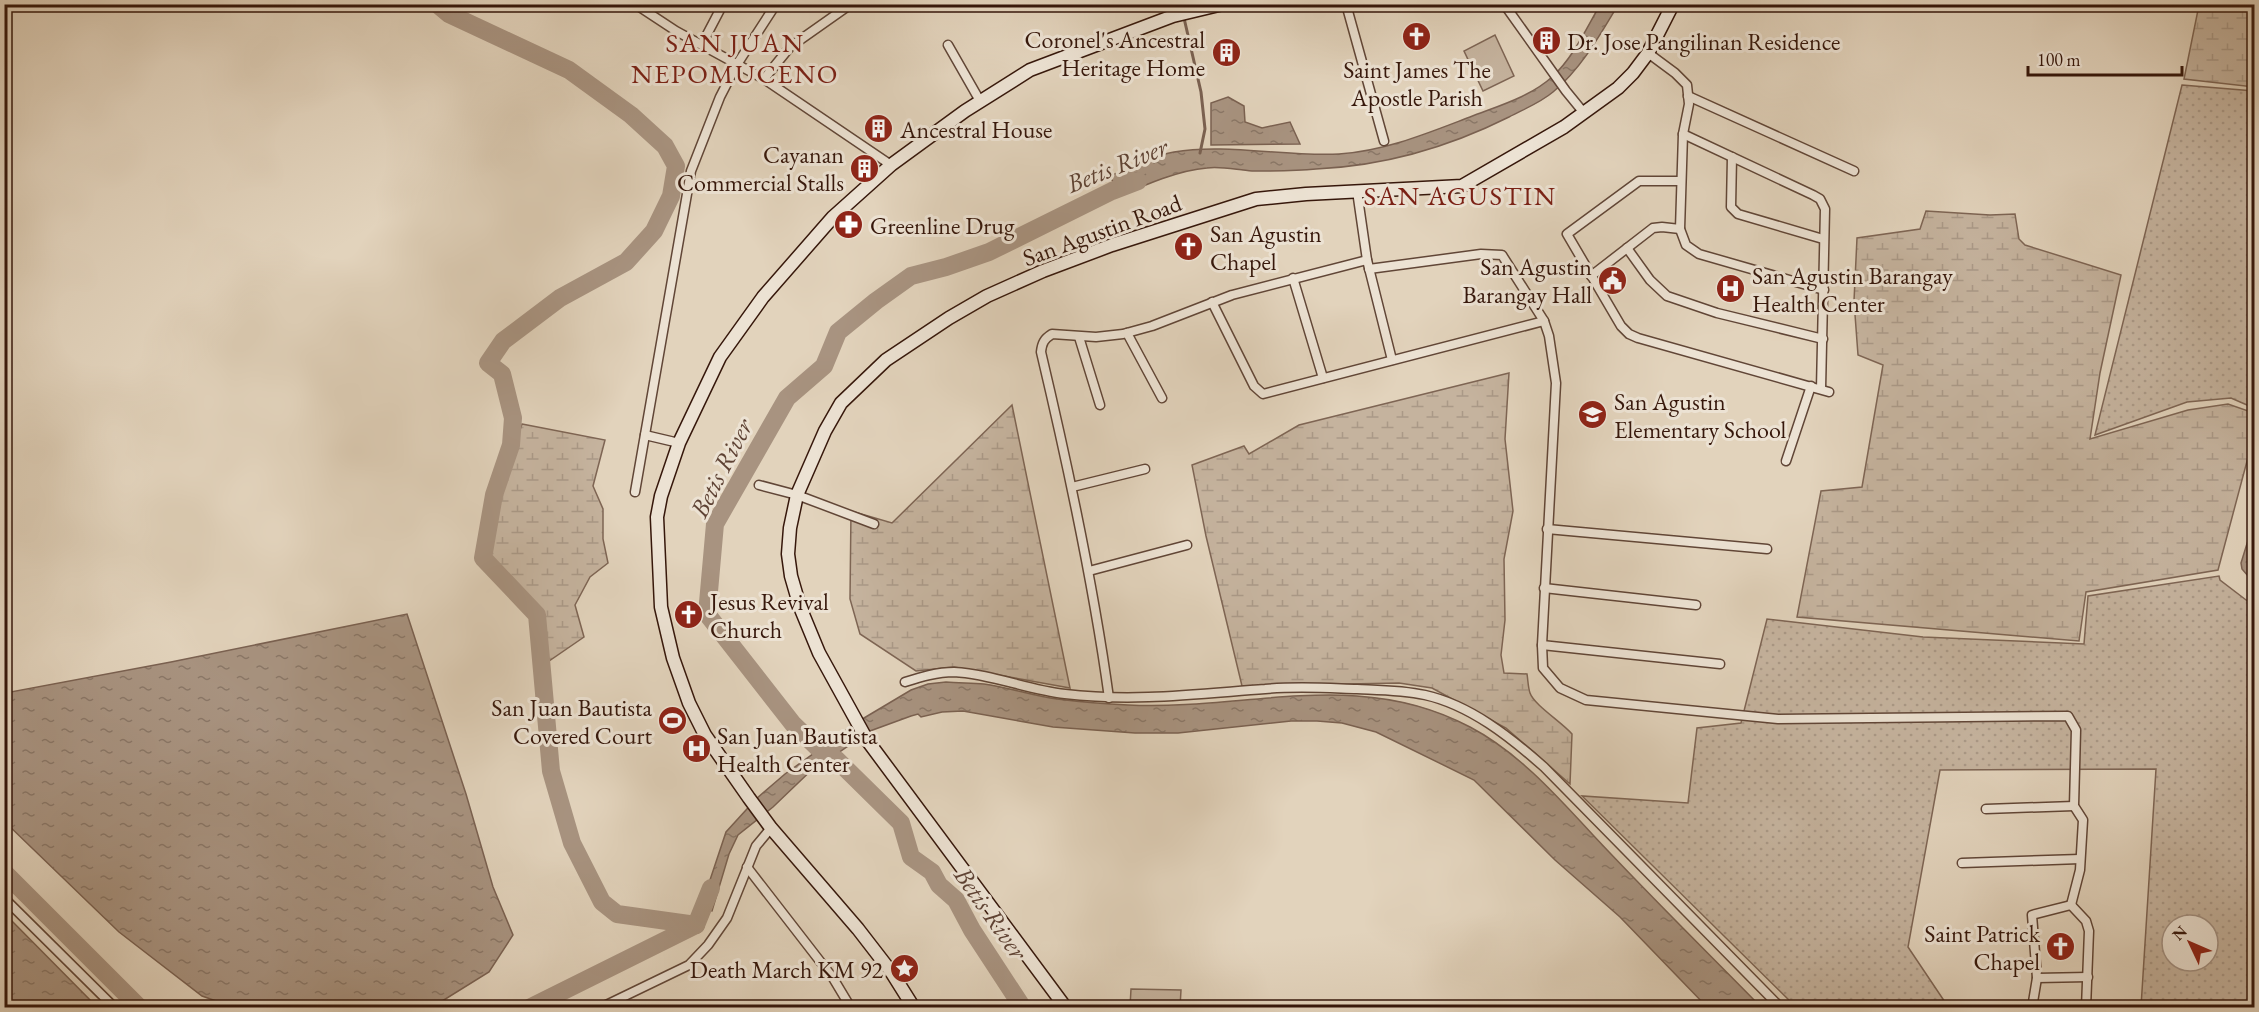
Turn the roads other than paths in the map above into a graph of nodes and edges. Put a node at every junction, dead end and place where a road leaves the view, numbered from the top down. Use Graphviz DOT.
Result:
graph roads {
  1 [pos="723,4"];
  2 [pos="776,4"];
  3 [pos="851,4"];
  4 [pos="1223,4"];
  5 [pos="1346,4"];
  6 [pos="1504,4"];
  7 [pos="1673,4"];
  8 [pos="640,6"];
  9 [pos="702,44"];
  10 [pos="948,45"];
  11 [pos="1648,53"];
  12 [pos="736,66"];
  13 [pos="764,79"];
  14 [pos="1688,96"];
  15 [pos="980,101"];
  16 [pos="1584,113"];
  17 [pos="1683,134"];
  18 [pos="1384,141"];
  19 [pos="1732,157"];
  20 [pos="891,165"];
  21 [pos="1854,171"];
  22 [pos="1681,181"];
  23 [pos="1357,191"];
  24 [pos="1680,229"];
  25 [pos="1823,239"];
  26 [pos="1628,248"];
  27 [pos="1368,264"];
  28 [pos="1591,276"];
  29 [pos="1293,278"];
  30 [pos="1824,290"];
  31 [pos="1212,302"];
  32 [pos="1544,321"];
  33 [pos="1127,333"];
  34 [pos="1079,337"];
  35 [pos="1823,339"];
  36 [pos="1392,360"];
  37 [pos="1323,378"];
  38 [pos="1811,386"];
  39 [pos="1162,398"];
  40 [pos="1100,405"];
  41 [pos="645,435"];
  42 [pos="679,443"];
  43 [pos="1786,461"];
  44 [pos="1145,469"];
  45 [pos="759,485"];
  46 [pos="1072,487"];
  47 [pos="635,492"];
  48 [pos="797,495"];
  49 [pos="874,524"];
  50 [pos="1547,529"];
  51 [pos="1187,545"];
  52 [pos="1767,549"];
  53 [pos="1089,571"];
  54 [pos="1544,588"];
  55 [pos="1696,605"];
  56 [pos="1542,645"];
  57 [pos="1720,664"];
  58 [pos="905,682"];
  59 [pos="1109,698"];
  60 [pos="2074,807"];
  61 [pos="1986,809"];
  62 [pos="768,824"];
  63 [pos="2080,859"];
  64 [pos="1962,863"];
  65 [pos="747,867"];
  66 [pos="4,898"];
  67 [pos="2071,905"];
  68 [pos="2088,977"];
  69 [pos="2037,978"];
  70 [pos="115,1008"];
  71 [pos="600,1008"];
  72 [pos="851,1008"];
  73 [pos="914,1008"];
  74 [pos="1066,1008"];
  75 [pos="1781,1008"];
  76 [pos="2032,1008"];
  77 [pos="2086,1008"];
  1 -- 9 [label="street"];
  2 -- 12 [label="street"];
  3 -- 13 [label="street"];
  4 -- 15 [label="street"];
  5 -- 18 [label="street"];
  6 -- 16 [label="street"];
  7 -- 11 [label="street, San Agustin Road"];
  8 -- 9 [label="street"];
  9 -- 12 [label="street"];
  10 -- 15 [label="street"];
  11 -- 14 [label="street"];
  11 -- 16 [label="street, San Agustin Road"];
  12 -- 13 [label="street"];
  12 -- 41 [label="street"];
  13 -- 20 [label="street"];
  14 -- 17 [label="street"];
  14 -- 21 [label="street"];
  15 -- 20 [label="street"];
  16 -- 23 [label="street, San Agustin Road"];
  17 -- 19 [label="street"];
  17 -- 22 [label="street"];
  19 -- 25 [label="street"];
  19 -- 25 [label="street"];
  20 -- 42 [label="street"];
  22 -- 24 [label="street"];
  22 -- 28 [label="street"];
  23 -- 27 [label="street"];
  23 -- 48 [label="street, San Agustin Road"];
  24 -- 26 [label="street"];
  24 -- 30 [label="street"];
  25 -- 30 [label="street"];
  26 -- 28 [label="street"];
  26 -- 35 [label="street"];
  27 -- 29 [label="street"];
  27 -- 32 [label="street"];
  27 -- 36 [label="street"];
  28 -- 38 [label="street"];
  29 -- 31 [label="street"];
  29 -- 37 [label="street"];
  30 -- 35 [label="street"];
  31 -- 33 [label="street"];
  31 -- 37 [label="street"];
  32 -- 36 [label="street"];
  32 -- 50 [label="street"];
  33 -- 34 [label="street"];
  33 -- 39 [label="street"];
  34 -- 40 [label="street"];
  34 -- 46 [label="street"];
  35 -- 38 [label="street"];
  36 -- 37 [label="street"];
  38 -- 43 [label="street"];
  41 -- 42 [label="street"];
  41 -- 47 [label="street"];
  42 -- 62 [label="street"];
  44 -- 46 [label="street"];
  45 -- 48 [label="street"];
  46 -- 53 [label="street"];
  48 -- 49 [label="street"];
  48 -- 74 [label="street, San Agustin Road"];
  50 -- 52 [label="street"];
  50 -- 54 [label="street"];
  51 -- 53 [label="street"];
  53 -- 59 [label="street"];
  54 -- 55 [label="street"];
  54 -- 56 [label="street"];
  56 -- 57 [label="street"];
  56 -- 60 [label="street"];
  58 -- 59 [label="street"];
  59 -- 75 [label="street"];
  60 -- 61 [label="street"];
  60 -- 63 [label="street"];
  62 -- 65 [label="street"];
  62 -- 73 [label="street"];
  63 -- 64 [label="street"];
  63 -- 67 [label="street"];
  65 -- 71 [label="street"];
  65 -- 72 [label="street"];
  66 -- 70 [label="street"];
  67 -- 68 [label="street"];
  67 -- 69 [label="street"];
  68 -- 69 [label="street"];
  68 -- 77 [label="street"];
  69 -- 76 [label="street"];
}
